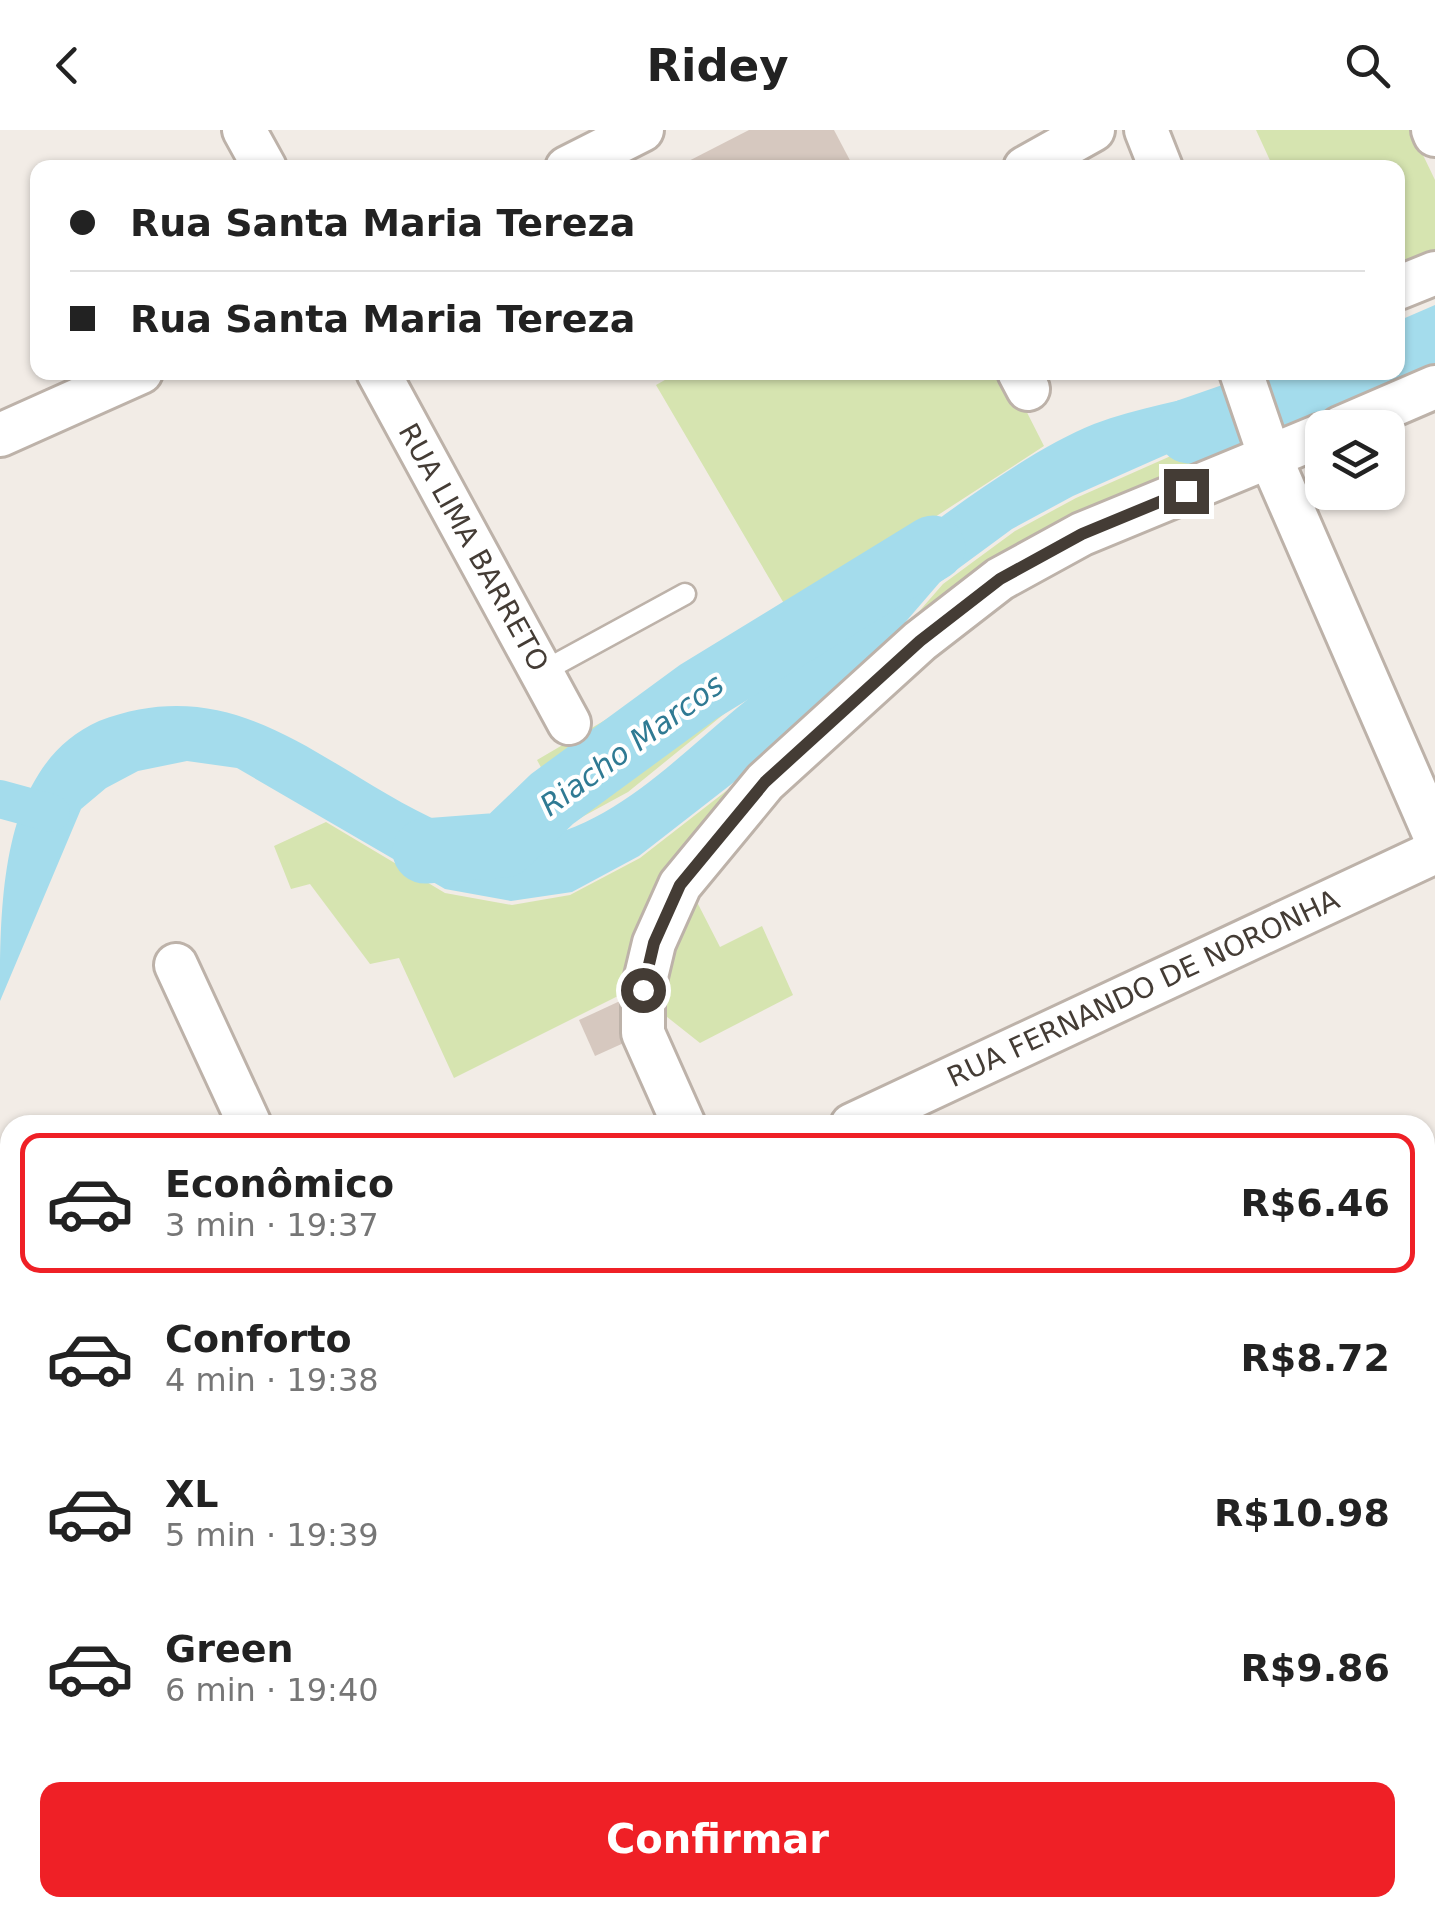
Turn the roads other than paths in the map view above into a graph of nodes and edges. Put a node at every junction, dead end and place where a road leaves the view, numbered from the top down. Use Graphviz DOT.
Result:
graph roads {
  1 [pos="244,130"];
  2 [pos="642,130"];
  3 [pos="1094,130"];
  4 [pos="1146,130"];
  5 [pos="261,160"];
  6 [pos="583,160"];
  7 [pos="1040,160"];
  8 [pos="1158,160"];
  9 [pos="1435,273"];
  10 [pos="1405,285"];
  11 [pos="123,380"];
  12 [pos="382,380"];
  13 [pos="1244,380"];
  14 [pos="1435,387"];
  15 [pos="1382,410"];
  16 [pos="0,435"];
  17 [pos="1305,437"];
  18 [pos="1265,443"];
  19 [pos="685,594"];
  20 [pos="542,672"];
  21 [pos="569,722"];
  22 [pos="1435,836"];
  23 [pos="1435,852"];
  24 [pos="176,965"];
  25 [pos="245,1115"];
  26 [pos="680,1115"];
  27 [pos="873,1115"];
  1 -- 5 [label="street"];
  2 -- 6 [label="street"];
  3 -- 7 [label="street"];
  4 -- 8 [label="street"];
  9 -- 10 [label="street"];
  11 -- 16 [label="street"];
  12 -- 20 [label="street, RUA LIMA BARRETO"];
  13 -- 18 [label="street"];
  14 -- 15 [label="street"];
  17 -- 18 [label="street"];
  18 -- 22 [label="street"];
  18 -- 26 [label="street"];
  19 -- 20 [label="lane"];
  20 -- 21 [label="street, RUA LIMA BARRETO"];
  23 -- 27 [label="street, RUA FERNANDO DE NORONHA"];
  24 -- 25 [label="street"];
}
